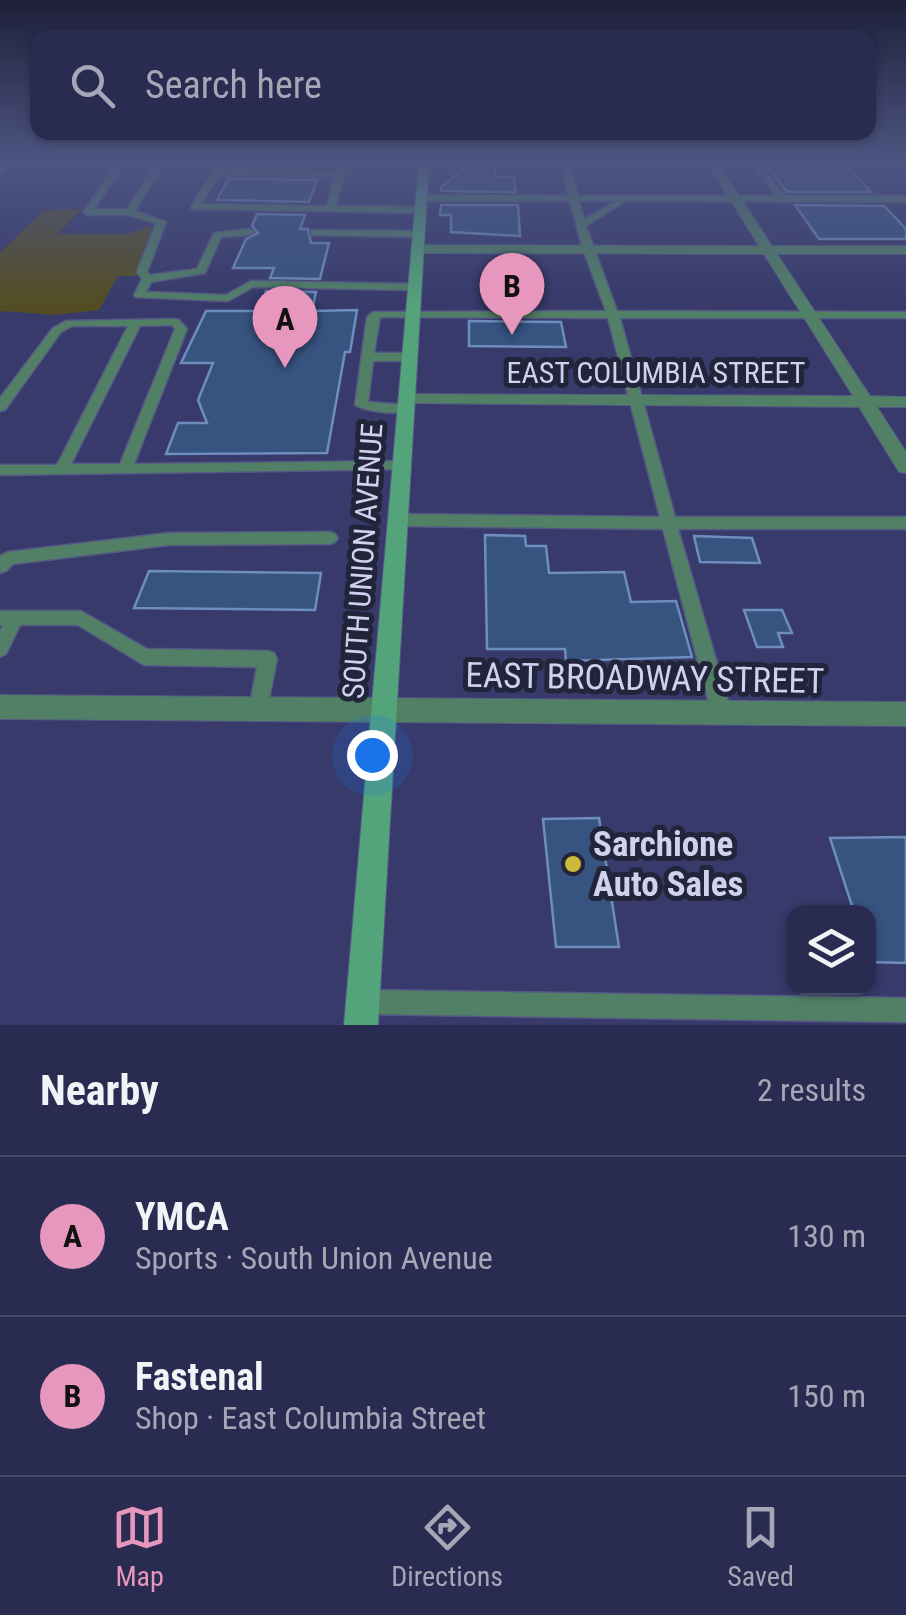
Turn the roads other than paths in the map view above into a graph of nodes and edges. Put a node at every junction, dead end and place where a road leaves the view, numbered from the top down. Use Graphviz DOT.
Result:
graph roads {
  1 [pos="89,210"];
  2 [pos="420,210"];
  3 [pos="578,210"];
  4 [pos="606,210"];
  5 [pos="742,210"];
  6 [pos="130,212"];
  7 [pos="582,225"];
  8 [pos="249,232"];
  9 [pos="314,234"];
  10 [pos="417,242"];
  11 [pos="588,249"];
  12 [pos="768,250"];
  13 [pos="906,250"];
  14 [pos="147,279"];
  15 [pos="414,287"];
  16 [pos="139,295"];
  17 [pos="412,314"];
  18 [pos="613,314"];
  19 [pos="809,315"];
  20 [pos="906,315"];
  21 [pos="130,323"];
  22 [pos="368,358"];
  23 [pos="409,358"];
  24 [pos="636,400"];
  25 [pos="865,402"];
  26 [pos="906,402"];
  27 [pos="406,404"];
  28 [pos="0,407"];
  29 [pos="401,466"];
  30 [pos="906,467"];
  31 [pos="124,469"];
  32 [pos="0,470"];
  33 [pos="61,470"];
  34 [pos="398,520"];
  35 [pos="669,523"];
  36 [pos="906,523"];
  37 [pos="330,538"];
  38 [pos="0,567"];
  39 [pos="8,618"];
  40 [pos="0,649"];
  41 [pos="0,708"];
  42 [pos="258,709"];
  43 [pos="384,710"];
  44 [pos="906,714"];
  45 [pos="722,715"];
  46 [pos="906,1010"];
  47 [pos="362,1013"];
  48 [pos="816,1017"];
  1 -- 6 [label="lane"];
  2 -- 10 [label="main road, SOUTH UNION AVENUE"];
  3 -- 7 [label="lane"];
  4 -- 7 [label="lane"];
  5 -- 12 [label="street"];
  6 -- 14 [label="lane"];
  7 -- 11 [label="lane"];
  8 -- 14 [label="lane"];
  9 -- 10 [label="lane"];
  10 -- 11 [label="street"];
  10 -- 15 [label="main road, SOUTH UNION AVENUE"];
  11 -- 12 [label="street"];
  11 -- 18 [label="lane"];
  12 -- 13 [label="street"];
  12 -- 19 [label="street"];
  14 -- 16 [label="lane"];
  15 -- 16 [label="lane"];
  15 -- 17 [label="main road, SOUTH UNION AVENUE"];
  16 -- 21 [label="lane"];
  17 -- 18 [label="lane"];
  17 -- 22 [label="lane"];
  17 -- 23 [label="main road, SOUTH UNION AVENUE"];
  18 -- 19 [label="lane"];
  18 -- 24 [label="lane"];
  19 -- 20 [label="lane"];
  19 -- 25 [label="street"];
  21 -- 28 [label="lane"];
  21 -- 31 [label="lane"];
  21 -- 33 [label="lane"];
  22 -- 23 [label="lane"];
  22 -- 27 [label="lane"];
  23 -- 27 [label="main road, SOUTH UNION AVENUE"];
  24 -- 25 [label="street, EAST COLUMBIA STREET"];
  24 -- 27 [label="street, EAST COLUMBIA STREET"];
  24 -- 35 [label="lane"];
  25 -- 26 [label="street, EAST COLUMBIA STREET"];
  25 -- 30 [label="street"];
  27 -- 29 [label="main road, SOUTH UNION AVENUE"];
  29 -- 31 [label="lane"];
  29 -- 34 [label="main road, SOUTH UNION AVENUE"];
  31 -- 33 [label="lane"];
  32 -- 33 [label="lane"];
  34 -- 35 [label="lane"];
  34 -- 43 [label="main road, SOUTH UNION AVENUE"];
  35 -- 36 [label="lane"];
  35 -- 45 [label="lane"];
  37 -- 38 [label="lane"];
  39 -- 40 [label="lane"];
  39 -- 42 [label="lane"];
  41 -- 42 [label="street, EAST BROADWAY STREET"];
  42 -- 43 [label="street, EAST BROADWAY STREET"];
  43 -- 45 [label="street, EAST BROADWAY STREET"];
  43 -- 47 [label="main road, SOUTH UNION AVENUE"];
  44 -- 45 [label="street, EAST BROADWAY STREET"];
  46 -- 48 [label="lane"];
  47 -- 48 [label="lane"];
}
